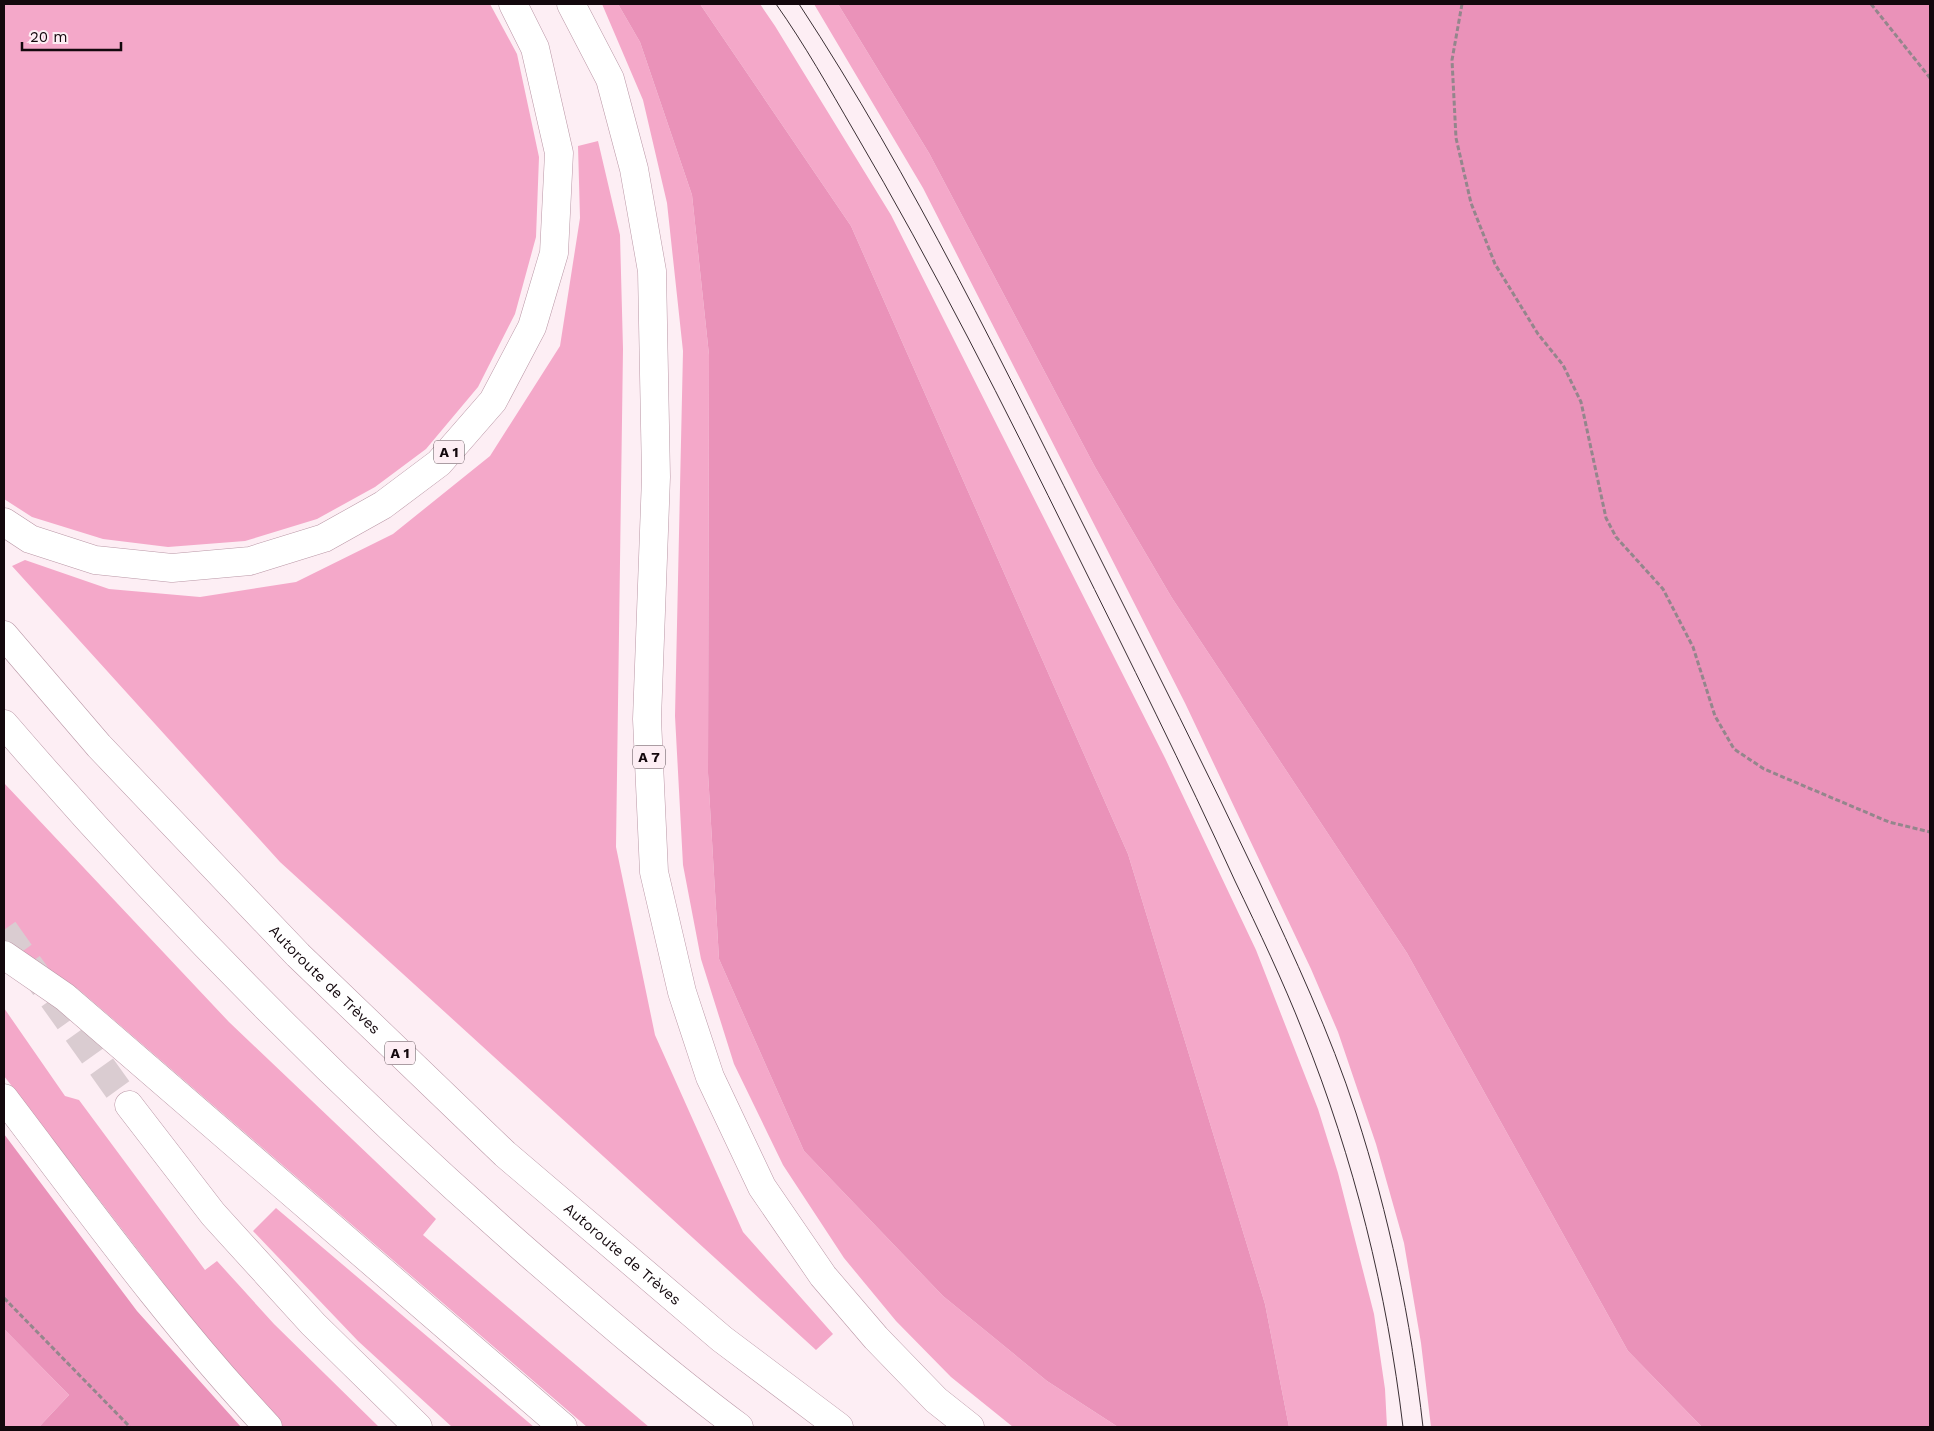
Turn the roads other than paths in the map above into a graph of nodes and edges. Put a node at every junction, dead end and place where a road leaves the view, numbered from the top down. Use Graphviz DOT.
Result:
graph roads {
  1 [pos="513,4"];
  2 [pos="571,4"];
  3 [pos="4,522"];
  4 [pos="4,635"];
  5 [pos="4,724"];
  6 [pos="4,955"];
  7 [pos="4,1098"];
  8 [pos="129,1105"];
  9 [pos="268,1427"];
  10 [pos="418,1427"];
  11 [pos="563,1427"];
  12 [pos="739,1427"];
  13 [pos="839,1427"];
  14 [pos="970,1427"];
  1 -- 3 [label="highway, A 1"];
  2 -- 14 [label="highway, A 7"];
  4 -- 13 [label="highway, Autoroute de Trèves / A 1"];
  5 -- 12 [label="highway"];
  6 -- 11 [label="highway"];
  7 -- 9 [label="highway"];
  8 -- 10 [label="highway"];
}
